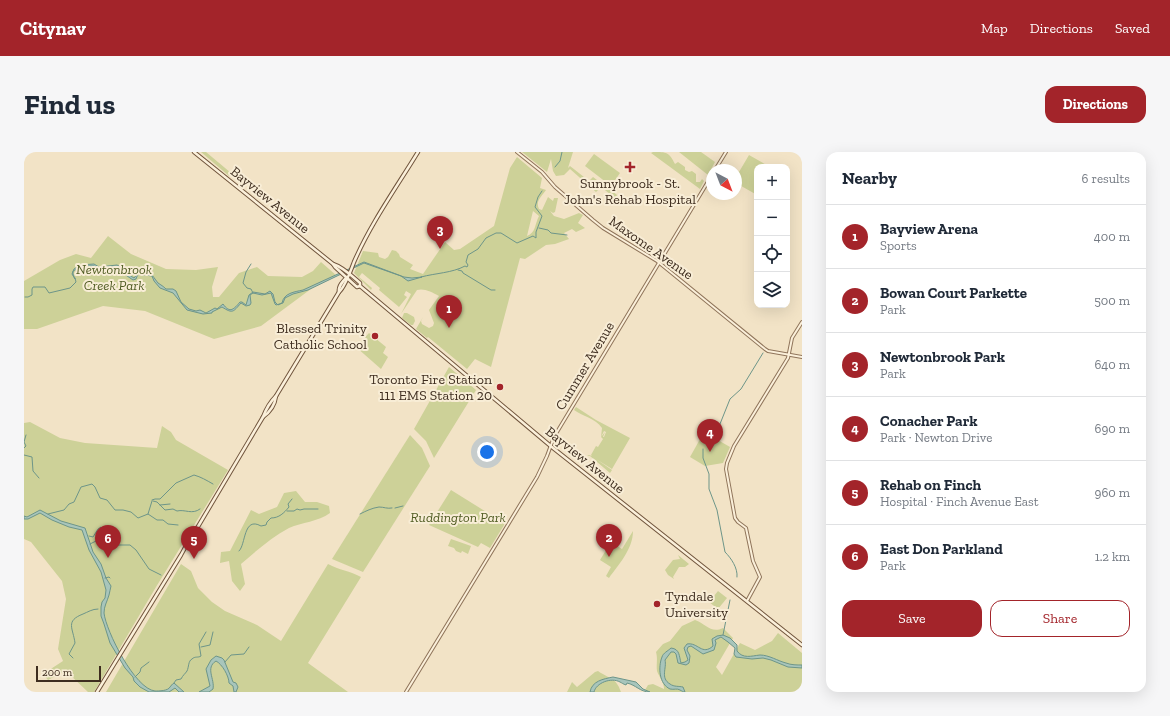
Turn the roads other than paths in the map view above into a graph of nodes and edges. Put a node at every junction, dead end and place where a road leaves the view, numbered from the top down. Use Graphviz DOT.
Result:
graph roads {
  1 [pos="194,152"];
  2 [pos="418,152"];
  3 [pos="517,152"];
  4 [pos="726,152"];
  5 [pos="719,164"];
  6 [pos="706,185"];
  7 [pos="659,263"];
  8 [pos="334,264"];
  9 [pos="348,274"];
  10 [pos="347,278"];
  11 [pos="360,286"];
  12 [pos="802,322"];
  13 [pos="788,354"];
  14 [pos="802,357"];
  15 [pos="551,446"];
  16 [pos="747,601"];
  17 [pos="802,645"];
  18 [pos="97,692"];
  19 [pos="406,692"];
  1 -- 8 [label="main road, Bayview Avenue"];
  2 -- 9 [label="main road"];
  3 -- 7 [label="street, Maxome Avenue"];
  4 -- 5 [label="street"];
  6 -- 7 [label="street, Cummer Avenue"];
  7 -- 13 [label="street, Maxome Avenue"];
  7 -- 15 [label="street, Cummer Avenue"];
  8 -- 9 [label="main road, Bayview Avenue"];
  8 -- 10 [label="main road, Bayview Avenue"];
  9 -- 10 [label="main road"];
  9 -- 11 [label="main road, Bayview Avenue"];
  10 -- 11 [label="main road, Bayview Avenue"];
  10 -- 18 [label="main road"];
  11 -- 15 [label="main road, Bayview Avenue"];
  12 -- 13 [label="street"];
  13 -- 14 [label="street, Maxome Avenue"];
  13 -- 16 [label="street"];
  15 -- 16 [label="main road, Bayview Avenue"];
  15 -- 19 [label="street, Cummer Avenue"];
  16 -- 17 [label="main road, Bayview Avenue"];
}
